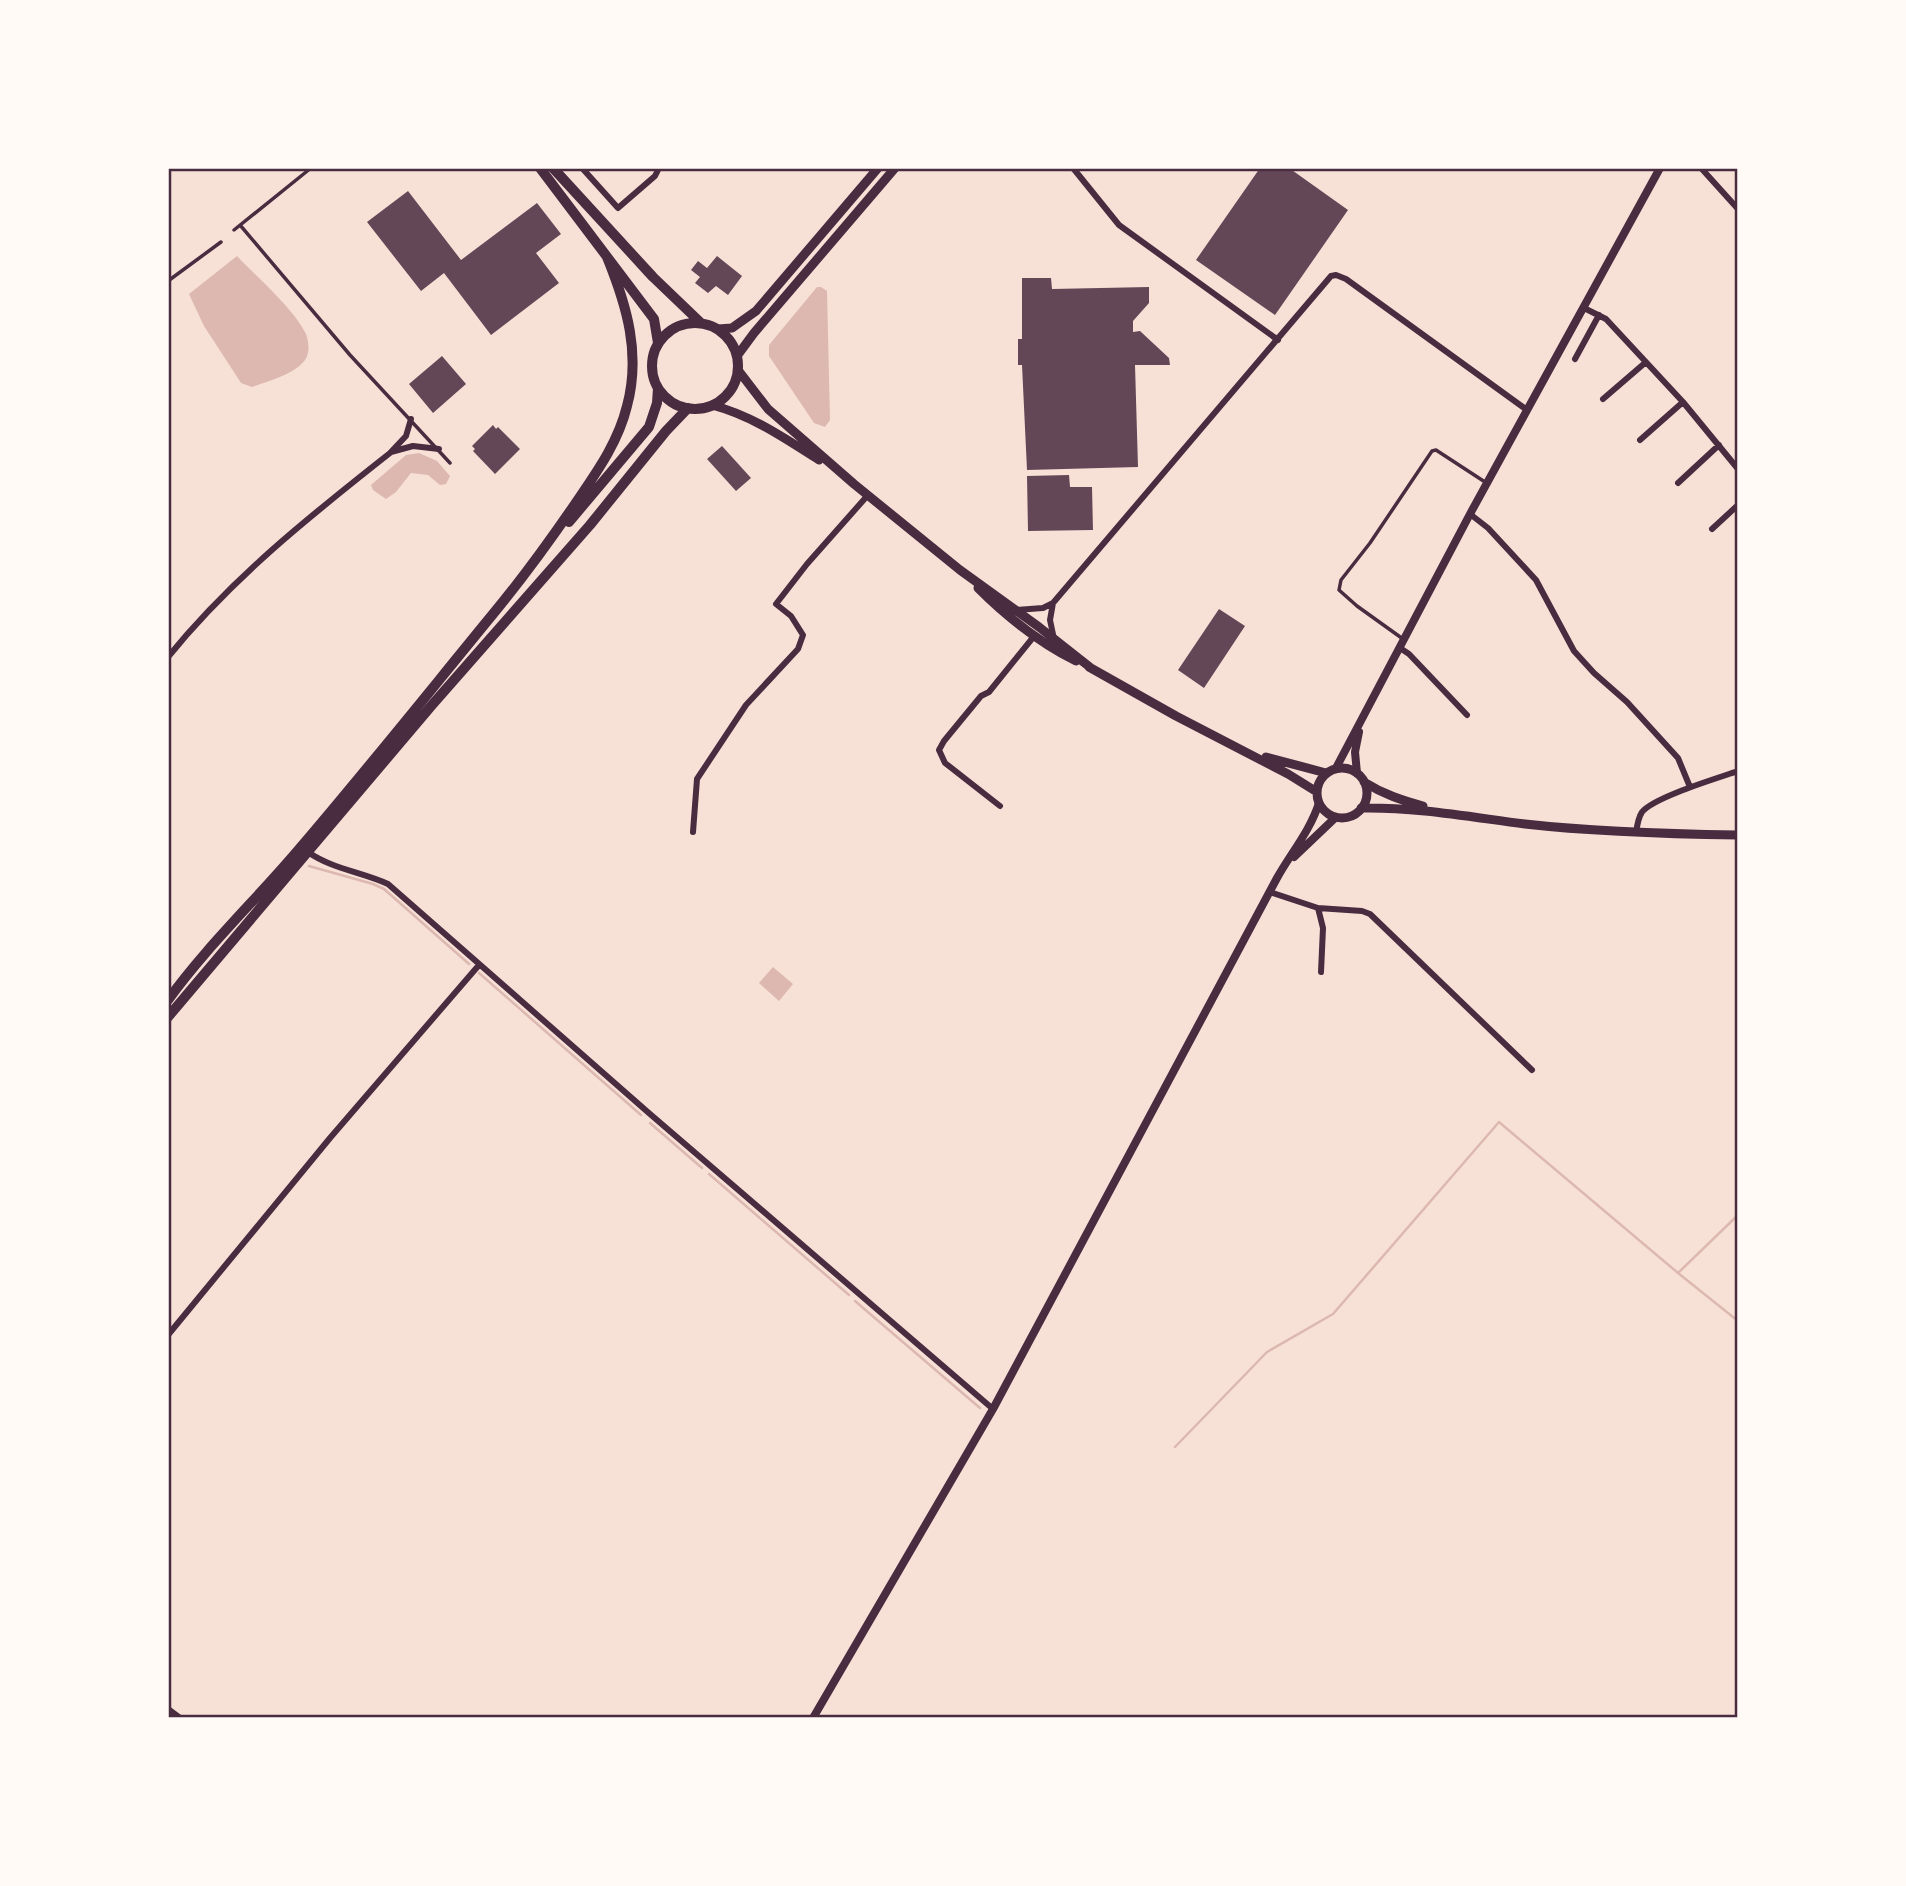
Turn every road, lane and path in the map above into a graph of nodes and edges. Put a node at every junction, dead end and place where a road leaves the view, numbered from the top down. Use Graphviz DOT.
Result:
graph roads {
  1 [pos="311,168"];
  2 [pos="540,168"];
  3 [pos="552,168"];
  4 [pos="582,168"];
  5 [pos="659,168"];
  6 [pos="878,168"];
  7 [pos="895,168"];
  8 [pos="1073,168"];
  9 [pos="1660,168"];
  10 [pos="1701,168"];
  11 [pos="1738,209"];
  12 [pos="240,225"];
  13 [pos="234,230"];
  14 [pos="589,234"];
  15 [pos="221,242"];
  16 [pos="607,257"];
  17 [pos="653,277"];
  18 [pos="168,281"];
  19 [pos="1584,308"];
  20 [pos="1599,315"];
  21 [pos="701,323"];
  22 [pos="718,329"];
  23 [pos="1278,340"];
  24 [pos="658,343"];
  25 [pos="737,356"];
  26 [pos="1575,359"];
  27 [pos="1646,362"];
  28 [pos="738,370"];
  29 [pos="658,388"];
  30 [pos="1603,399"];
  31 [pos="1683,402"];
  32 [pos="712,405"];
  33 [pos="688,408"];
  34 [pos="1527,410"];
  35 [pos="411,419"];
  36 [pos="1640,440"];
  37 [pos="1719,445"];
  38 [pos="439,449"];
  39 [pos="390,453"];
  40 [pos="450,463"];
  41 [pos="1738,469"];
  42 [pos="1487,483"];
  43 [pos="1678,483"];
  44 [pos="854,484"];
  45 [pos="868,495"];
  46 [pos="1738,505"];
  47 [pos="1470,514"];
  48 [pos="1712,529"];
  49 [pos="541,554"];
  50 [pos="960,570"];
  51 [pos="1053,603"];
  52 [pos="1016,610"];
  53 [pos="1035,635"];
  54 [pos="1054,639"];
  55 [pos="1402,644"];
  56 [pos="168,657"];
  57 [pos="1091,668"];
  58 [pos="1466,715"];
  59 [pos="1361,723"];
  60 [pos="1247,751"];
  61 [pos="1336,768"];
  62 [pos="1738,771"];
  63 [pos="1326,773"];
  64 [pos="1357,773"];
  65 [pos="1364,782"];
  66 [pos="1690,788"];
  67 [pos="1317,793"];
  68 [pos="1319,803"];
  69 [pos="1000,806"];
  70 [pos="1361,808"];
  71 [pos="1452,813"];
  72 [pos="1336,817"];
  73 [pos="693,832"];
  74 [pos="1636,833"];
  75 [pos="1738,835"];
  76 [pos="308,852"];
  77 [pos="1277,878"];
  78 [pos="1269,892"];
  79 [pos="1318,908"];
  80 [pos="479,965"];
  81 [pos="1321,972"];
  82 [pos="168,1000"];
  83 [pos="168,1017"];
  84 [pos="1532,1070"];
  85 [pos="168,1335"];
  86 [pos="993,1409"];
  87 [pos="168,1709"];
  88 [pos="180,1718"];
  89 [pos="813,1718"];
  1 -- 12 [label="lane"];
  2 -- 14 [label="main road"];
  3 -- 17 [label="main road"];
  4 -- 5 [label="street"];
  6 -- 22 [label="main road"];
  7 -- 25 [label="main road"];
  8 -- 23 [label="street"];
  9 -- 19 [label="street"];
  10 -- 11 [label="street"];
  12 -- 13 [label="lane"];
  12 -- 35 [label="lane"];
  14 -- 16 [label="main road"];
  14 -- 17 [label="main road"];
  15 -- 18 [label="lane"];
  16 -- 24 [label="main road"];
  16 -- 49 [label="main road"];
  17 -- 21 [label="main road"];
  19 -- 20 [label="street"];
  19 -- 34 [label="street"];
  20 -- 26 [label="street"];
  20 -- 27 [label="street"];
  21 -- 22 [label="main road"];
  21 -- 24 [label="main road"];
  22 -- 25 [label="main road"];
  23 -- 34 [label="street"];
  23 -- 51 [label="street"];
  24 -- 29 [label="main road"];
  25 -- 28 [label="main road"];
  27 -- 30 [label="street"];
  27 -- 31 [label="street"];
  28 -- 32 [label="main road"];
  28 -- 44 [label="main road"];
  29 -- 33 [label="main road"];
  29 -- 49 [label="main road"];
  31 -- 36 [label="street"];
  31 -- 37 [label="street"];
  32 -- 33 [label="main road"];
  32 -- 44 [label="main road"];
  33 -- 76 [label="main road"];
  34 -- 42 [label="street"];
  35 -- 38 [label="lane"];
  35 -- 39 [label="street"];
  37 -- 41 [label="street"];
  37 -- 43 [label="street"];
  38 -- 39 [label="street"];
  38 -- 40 [label="lane"];
  39 -- 56 [label="street"];
  42 -- 47 [label="street"];
  42 -- 55 [label="lane"];
  44 -- 45 [label="main road"];
  45 -- 50 [label="main road"];
  45 -- 73 [label="street"];
  46 -- 48 [label="street"];
  47 -- 55 [label="street"];
  47 -- 66 [label="street"];
  49 -- 82 [label="main road"];
  50 -- 52 [label="main road"];
  50 -- 53 [label="main road"];
  51 -- 52 [label="street"];
  51 -- 54 [label="street"];
  52 -- 54 [label="main road"];
  53 -- 57 [label="main road"];
  53 -- 69 [label="street"];
  54 -- 57 [label="main road"];
  55 -- 58 [label="street"];
  55 -- 59 [label="street"];
  57 -- 60 [label="main road"];
  59 -- 61 [label="street"];
  59 -- 64 [label="street"];
  60 -- 63 [label="main road"];
  60 -- 67 [label="main road"];
  61 -- 63 [label="main road"];
  61 -- 64 [label="main road"];
  62 -- 66 [label="street"];
  63 -- 67 [label="main road"];
  64 -- 65 [label="main road"];
  65 -- 70 [label="main road"];
  65 -- 71 [label="main road"];
  66 -- 74 [label="street"];
  67 -- 68 [label="main road"];
  68 -- 72 [label="main road"];
  68 -- 77 [label="street"];
  70 -- 71 [label="main road"];
  70 -- 72 [label="main road"];
  71 -- 74 [label="main road"];
  72 -- 77 [label="street"];
  74 -- 75 [label="main road"];
  76 -- 80 [label="street"];
  76 -- 83 [label="main road"];
  77 -- 78 [label="street"];
  78 -- 79 [label="street"];
  78 -- 86 [label="street"];
  79 -- 81 [label="street"];
  79 -- 84 [label="street"];
  80 -- 85 [label="street"];
  80 -- 86 [label="street"];
  86 -- 89 [label="street"];
  87 -- 88 [label="street"];
}
